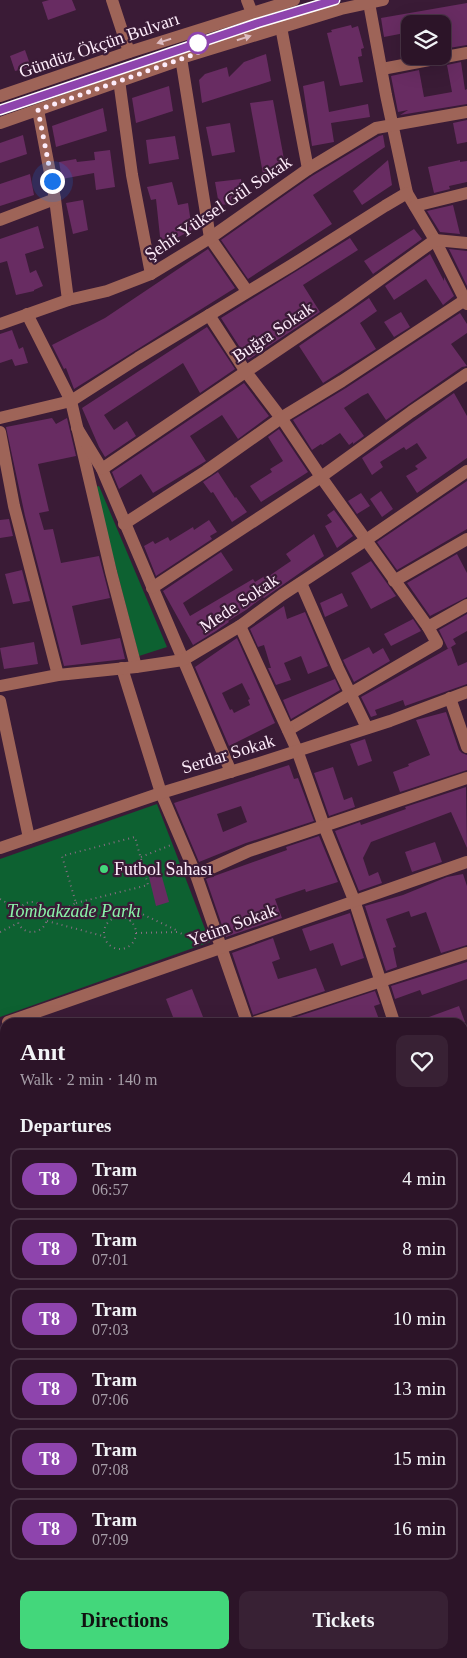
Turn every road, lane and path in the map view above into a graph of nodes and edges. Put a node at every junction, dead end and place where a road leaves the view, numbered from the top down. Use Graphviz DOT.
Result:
graph roads {
  1 [pos="112,0"];
  2 [pos="248,0"];
  3 [pos="294,0"];
  4 [pos="383,0"];
  5 [pos="369,3"];
  6 [pos="252,13"];
  7 [pos="281,27"];
  8 [pos="129,52"];
  9 [pos="467,53"];
  10 [pos="181,58"];
  11 [pos="382,69"];
  12 [pos="119,80"];
  13 [pos="0,96"];
  14 [pos="38,110"];
  15 [pos="467,112"];
  16 [pos="0,123"];
  17 [pos="393,125"];
  18 [pos="308,169"];
  19 [pos="407,193"];
  20 [pos="467,193"];
  21 [pos="55,198"];
  22 [pos="415,206"];
  23 [pos="0,220"];
  24 [pos="210,238"];
  25 [pos="435,240"];
  26 [pos="467,243"];
  27 [pos="151,274"];
  28 [pos="247,291"];
  29 [pos="68,300"];
  30 [pos="466,302"];
  31 [pos="28,314"];
  32 [pos="209,315"];
  33 [pos="0,324"];
  34 [pos="246,372"];
  35 [pos="467,374"];
  36 [pos="71,402"];
  37 [pos="0,418"];
  38 [pos="281,418"];
  39 [pos="77,428"];
  40 [pos="0,432"];
  41 [pos="102,469"];
  42 [pos="467,470"];
  43 [pos="321,477"];
  44 [pos="124,524"];
  45 [pos="467,539"];
  46 [pos="366,540"];
  47 [pos="394,581"];
  48 [pos="301,583"];
  49 [pos="152,588"];
  50 [pos="467,605"];
  51 [pos="240,626"];
  52 [pos="428,628"];
  53 [pos="183,660"];
  54 [pos="136,667"];
  55 [pos="122,668"];
  56 [pos="58,675"];
  57 [pos="0,686"];
  58 [pos="467,692"];
  59 [pos="351,694"];
  60 [pos="450,698"];
  61 [pos="0,701"];
  62 [pos="367,728"];
  63 [pos="288,730"];
  64 [pos="467,747"];
  65 [pos="297,750"];
  66 [pos="231,772"];
  67 [pos="467,778"];
  68 [pos="161,793"];
  69 [pos="324,826"];
  70 [pos="29,838"];
  71 [pos="182,841"];
  72 [pos="0,848"];
  73 [pos="140,857"];
  74 [pos="467,862"];
  75 [pos="196,875"];
  76 [pos="0,899"];
  77 [pos="354,900"];
  78 [pos="76,903"];
  79 [pos="19,910"];
  80 [pos="48,918"];
  81 [pos="47,921"];
  82 [pos="130,921"];
  83 [pos="18,923"];
  84 [pos="0,932"];
  85 [pos="178,932"];
  86 [pos="136,933"];
  87 [pos="104,936"];
  88 [pos="218,949"];
  89 [pos="467,953"];
  90 [pos="380,982"];
  91 [pos="34,1018"];
  92 [pos="245,1018"];
  93 [pos="268,1018"];
  94 [pos="393,1018"];
  1 -- 8 [label="street"];
  2 -- 6 [label="street"];
  3 -- 6 [label="street, Gündüz Ökçün Bulvarı"];
  4 -- 5 [label="street"];
  5 -- 7 [label="street"];
  5 -- 11 [label="street"];
  6 -- 8 [label="street, Gündüz Ökçün Bulvarı, one-way"];
  10 -- 7 [label="street, one-way"];
  7 -- 18 [label="street"];
  8 -- 13 [label="street, Gündüz Ökçün Bulvarı"];
  9 -- 11 [label="street"];
  10 -- 12 [label="street"];
  10 -- 24 [label="street"];
  11 -- 17 [label="street"];
  12 -- 14 [label="street"];
  12 -- 27 [label="street"];
  14 -- 16 [label="street"];
  14 -- 21 [label="street"];
  15 -- 17 [label="street, Şehit Yüksel Gül Sokak"];
  17 -- 18 [label="street, Şehit Yüksel Gül Sokak"];
  17 -- 19 [label="street"];
  18 -- 24 [label="street, Şehit Yüksel Gül Sokak"];
  19 -- 22 [label="street"];
  19 -- 28 [label="street"];
  20 -- 22 [label="street"];
  21 -- 23 [label="street"];
  21 -- 29 [label="street"];
  22 -- 25 [label="street"];
  24 -- 27 [label="street, Şehit Yüksel Gül Sokak"];
  24 -- 28 [label="street"];
  25 -- 26 [label="street"];
  25 -- 30 [label="street"];
  25 -- 34 [label="street, Buğra Sokak"];
  27 -- 29 [label="street, Şehit Yüksel Gül Sokak"];
  28 -- 32 [label="street"];
  29 -- 31 [label="street, Şehit Yüksel Gül Sokak"];
  30 -- 38 [label="street"];
  31 -- 33 [label="street, Şehit Yüksel Gül Sokak"];
  31 -- 36 [label="street"];
  32 -- 34 [label="street"];
  32 -- 36 [label="street"];
  34 -- 38 [label="street"];
  34 -- 41 [label="street, Buğra Sokak"];
  35 -- 43 [label="street"];
  36 -- 37 [label="street"];
  36 -- 39 [label="street"];
  38 -- 43 [label="street"];
  38 -- 44 [label="street"];
  39 -- 41 [label="street"];
  39 -- 54 [label="street"];
  40 -- 56 [label="street"];
  41 -- 44 [label="street"];
  42 -- 46 [label="street, Mede Sokak"];
  43 -- 46 [label="street"];
  43 -- 49 [label="street"];
  44 -- 49 [label="street"];
  45 -- 47 [label="street"];
  46 -- 47 [label="street"];
  46 -- 48 [label="street, Mede Sokak"];
  47 -- 52 [label="street"];
  48 -- 51 [label="street, Mede Sokak"];
  48 -- 59 [label="street"];
  49 -- 53 [label="street"];
  50 -- 52 [label="street"];
  51 -- 53 [label="street, Mede Sokak"];
  51 -- 63 [label="street"];
  52 -- 59 [label="street"];
  53 -- 54 [label="street, Mede Sokak"];
  53 -- 66 [label="street"];
  54 -- 55 [label="street, Mede Sokak"];
  55 -- 56 [label="street, Mede Sokak"];
  55 -- 68 [label="street"];
  56 -- 57 [label="street, Mede Sokak"];
  58 -- 60 [label="street, Serdar Sokak"];
  59 -- 62 [label="street"];
  59 -- 63 [label="street"];
  60 -- 62 [label="street, Serdar Sokak"];
  60 -- 64 [label="street"];
  61 -- 70 [label="street"];
  62 -- 65 [label="street, Serdar Sokak"];
  63 -- 65 [label="street"];
  65 -- 66 [label="street, Serdar Sokak"];
  65 -- 69 [label="street"];
  66 -- 68 [label="street, Serdar Sokak"];
  67 -- 69 [label="street"];
  68 -- 70 [label="street, Serdar Sokak"];
  68 -- 71 [label="street"];
  69 -- 75 [label="street"];
  69 -- 77 [label="street"];
  70 -- 72 [label="street, Serdar Sokak"];
  71 -- 73 [label="path"];
  71 -- 75 [label="street"];
  73 -- 78 [label="path"];
  73 -- 78 [label="path"];
  74 -- 77 [label="street, Yetim Sokak"];
  75 -- 88 [label="street"];
  76 -- 79 [label="path"];
  77 -- 88 [label="street, Yetim Sokak"];
  77 -- 90 [label="street"];
  78 -- 80 [label="path"];
  79 -- 80 [label="path"];
  79 -- 83 [label="path"];
  80 -- 81 [label="path"];
  81 -- 83 [label="path"];
  81 -- 87 [label="path"];
  82 -- 85 [label="path"];
  82 -- 86 [label="path"];
  82 -- 87 [label="path"];
  83 -- 84 [label="path"];
  85 -- 86 [label="path"];
  85 -- 88 [label="path"];
  86 -- 87 [label="path"];
  88 -- 91 [label="street, Yetim Sokak"];
  88 -- 92 [label="street"];
  89 -- 90 [label="street"];
  90 -- 93 [label="street"];
  90 -- 94 [label="street"];
}
